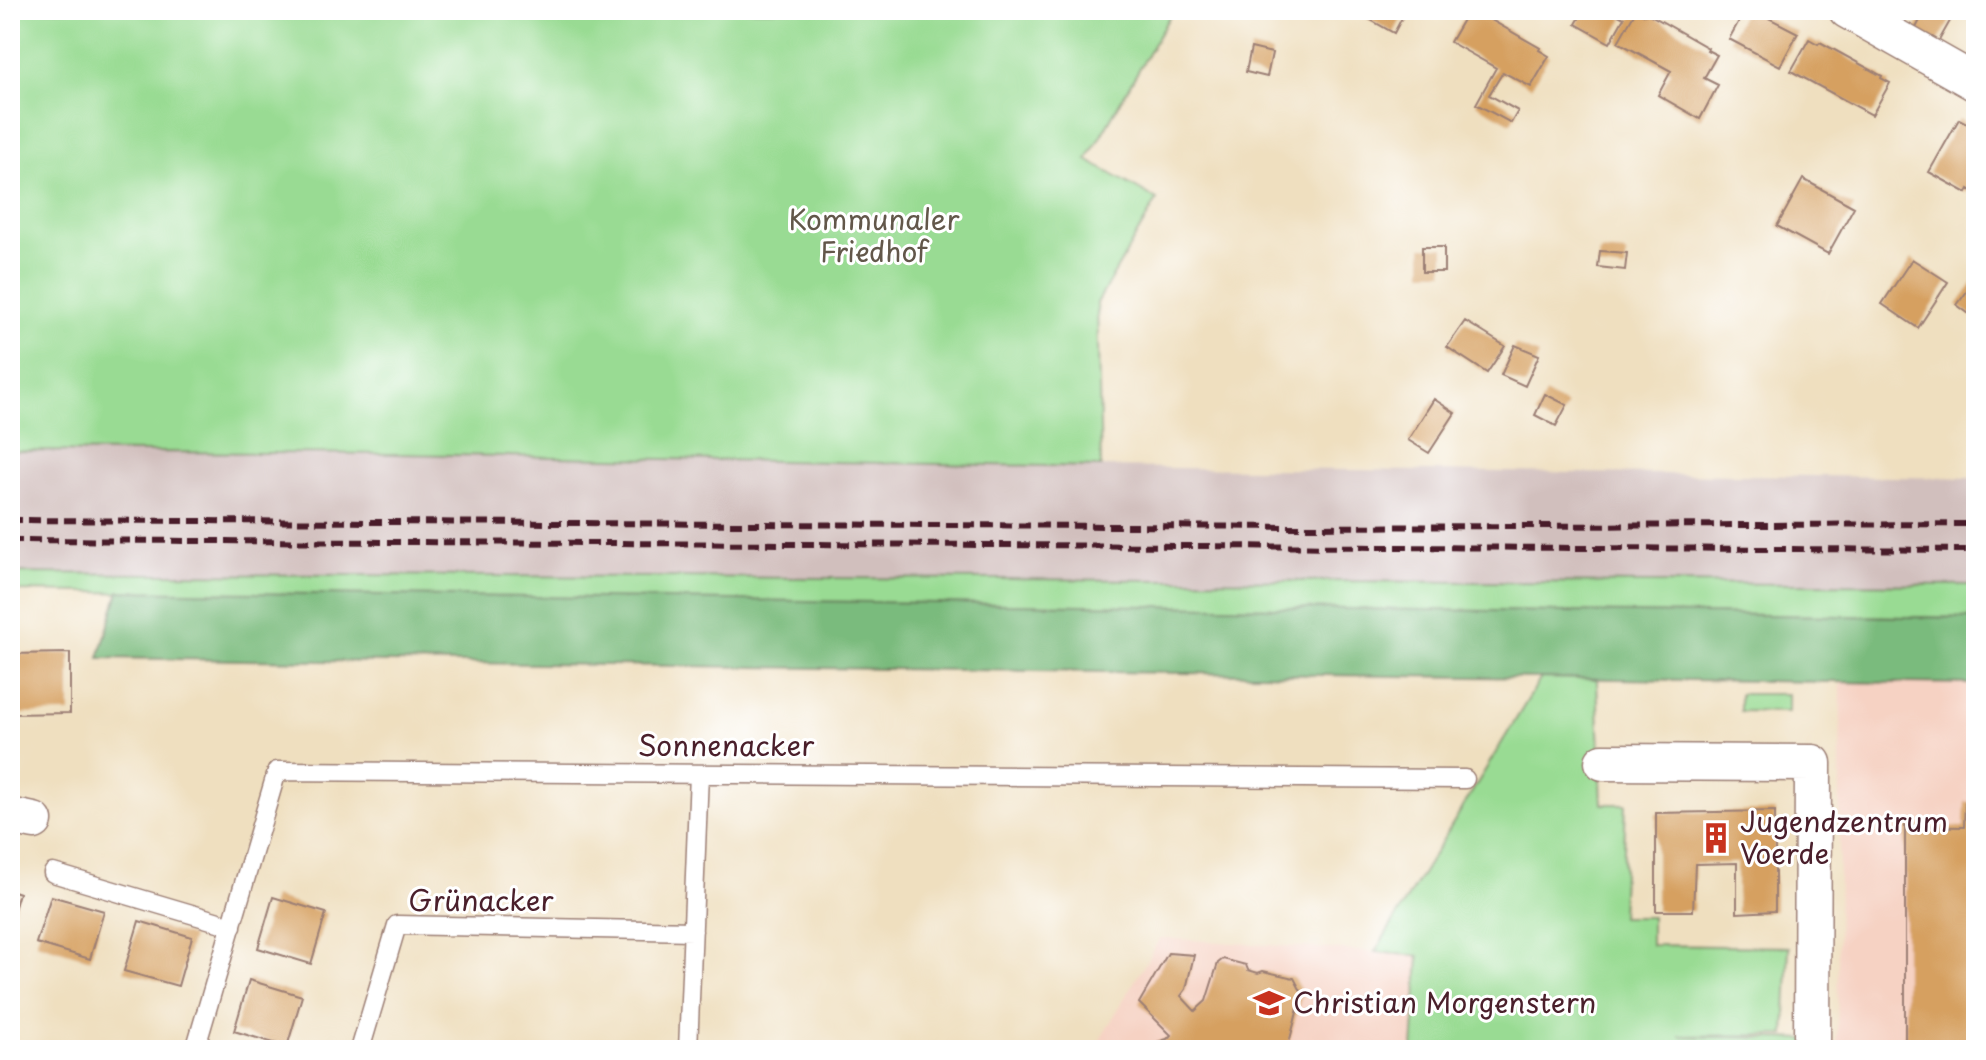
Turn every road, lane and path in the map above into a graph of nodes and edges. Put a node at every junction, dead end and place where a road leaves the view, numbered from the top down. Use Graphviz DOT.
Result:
graph roads {
  1 [pos="1847,10"];
  2 [pos="1976,83"];
  3 [pos="1603,762"];
  4 [pos="699,774"];
  5 [pos="1465,779"];
  6 [pos="53,873"];
  7 [pos="232,926"];
  8 [pos="693,931"];
  9 [pos="195,1050"];
  10 [pos="360,1050"];
  11 [pos="688,1050"];
  12 [pos="1812,1050"];
  1 -- 2 [label="street"];
  3 -- 12 [label="street"];
  4 -- 5 [label="lane, Sonnenacker"];
  4 -- 7 [label="lane, Sonnenacker"];
  4 -- 8 [label="lane"];
  6 -- 7 [label="lane"];
  7 -- 9 [label="lane, Sonnenacker"];
  8 -- 10 [label="lane, Grünacker"];
  8 -- 11 [label="lane"];
}
